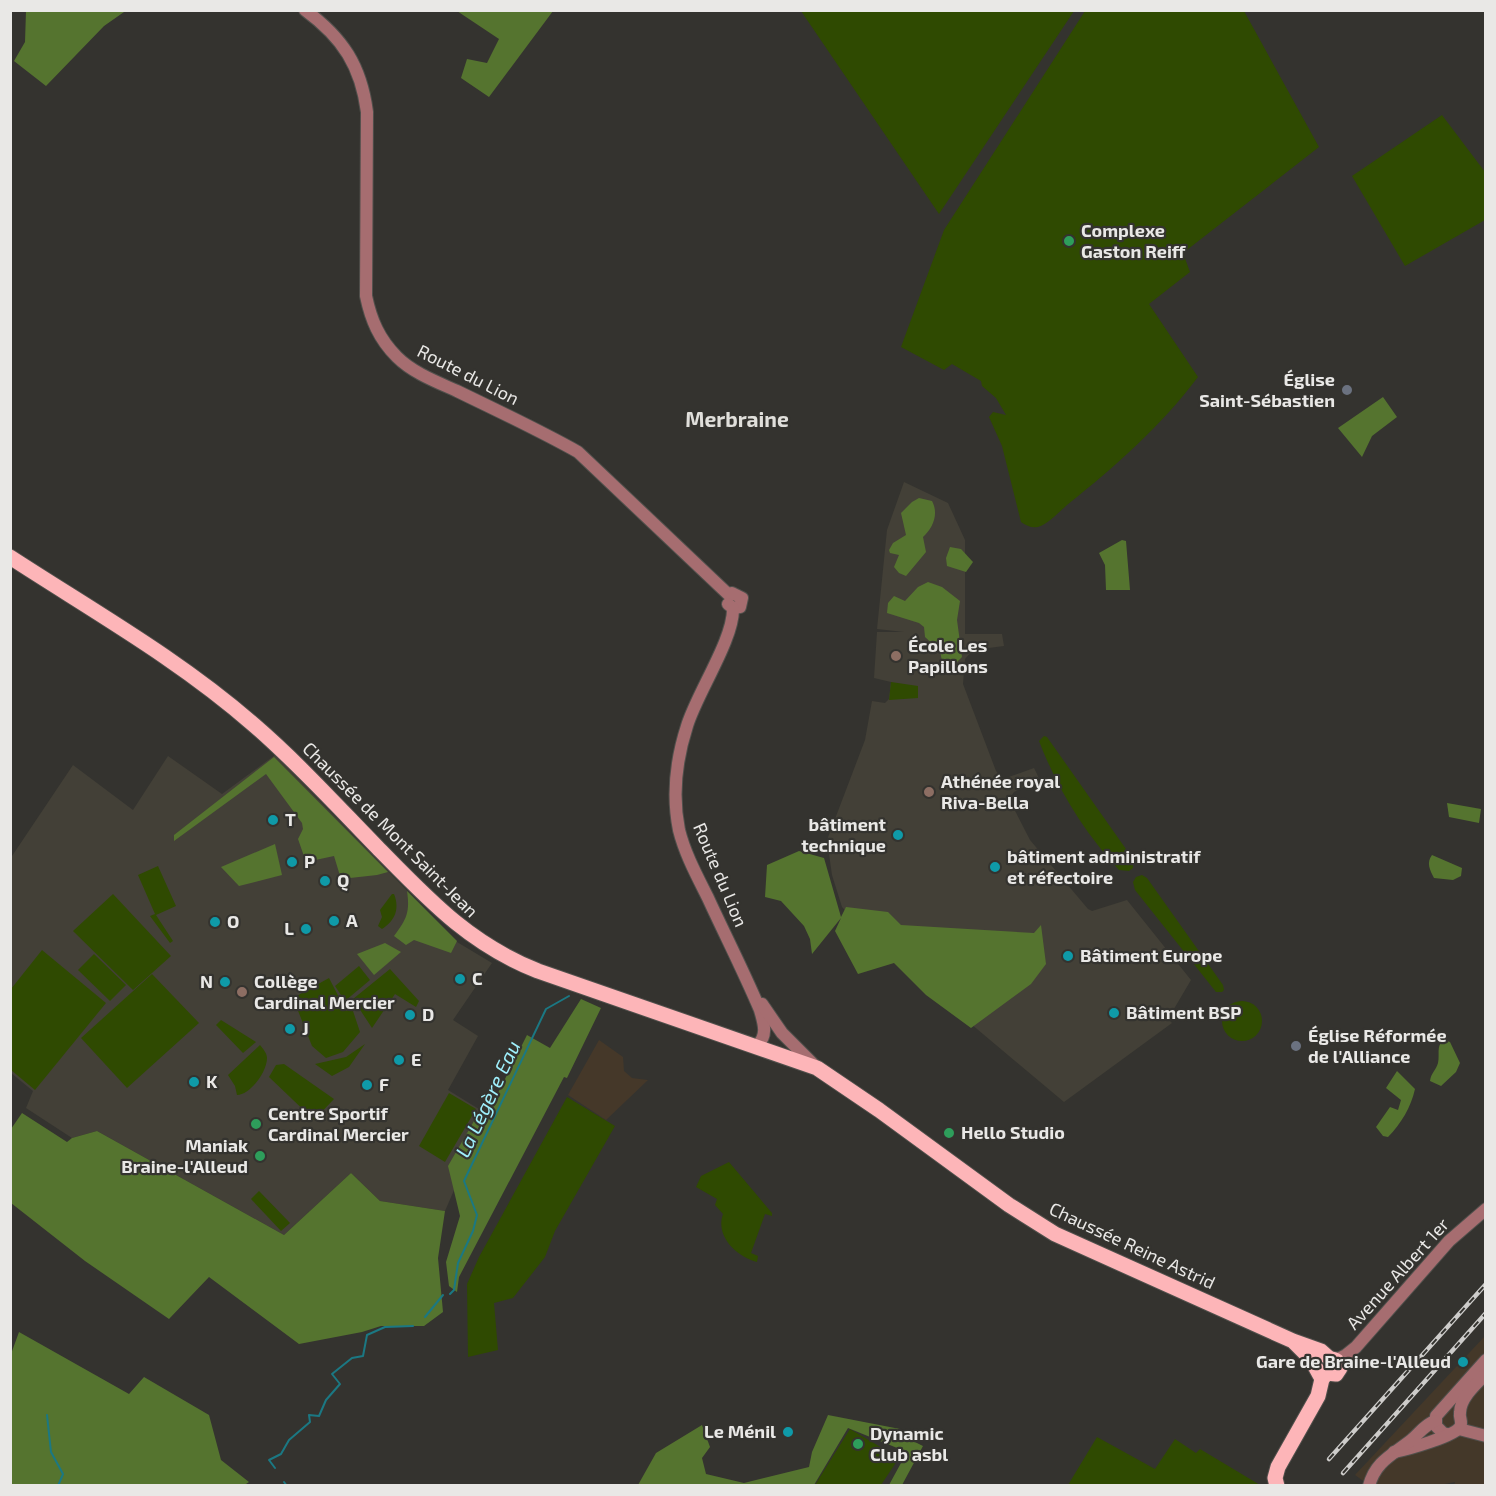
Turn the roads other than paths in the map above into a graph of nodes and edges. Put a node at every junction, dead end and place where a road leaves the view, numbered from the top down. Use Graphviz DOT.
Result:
graph roads {
  1 [pos="305,10"];
  2 [pos="10,557"];
  3 [pos="748,983"];
  4 [pos="782,1033"];
  5 [pos="757,1046"];
  6 [pos="775,1052"];
  7 [pos="817,1068"];
  8 [pos="1485,1209"];
  9 [pos="1485,1219"];
  10 [pos="1293,1341"];
  11 [pos="1484,1366"];
  12 [pos="1330,1369"];
  13 [pos="1444,1409"];
  14 [pos="1459,1414"];
  15 [pos="1435,1421"];
  16 [pos="1453,1432"];
  17 [pos="1485,1436"];
  18 [pos="1394,1452"];
  19 [pos="1277,1485"];
  20 [pos="1287,1485"];
  21 [pos="1369,1485"];
  1 -- 3 [label="street, Route du Lion"];
  2 -- 5 [label="main road, Chaussée de Mont Saint-Jean"];
  3 -- 4 [label="street, Route du Lion"];
  3 -- 5 [label="street, Route du Lion"];
  4 -- 6 [label="street"];
  4 -- 7 [label="street, Route du Lion"];
  5 -- 6 [label="main road, Chaussée de Mont Saint-Jean"];
  6 -- 7 [label="main road, Chaussée de Mont Saint-Jean"];
  7 -- 10 [label="main road, Chaussée Reine Astrid"];
  8 -- 12 [label="street, Avenue Albert 1er"];
  9 -- 12 [label="street, Avenue Albert 1er"];
  10 -- 12 [label="main road, Chaussée Reine Astrid"];
  10 -- 12 [label="main road, Chaussée Reine Astrid"];
  11 -- 13 [label="street"];
  11 -- 14 [label="street"];
  12 -- 19 [label="main road"];
  12 -- 20 [label="main road"];
  13 -- 14 [label="street"];
  13 -- 15 [label="street"];
  14 -- 16 [label="street"];
  15 -- 16 [label="street"];
  15 -- 18 [label="street"];
  16 -- 17 [label="street"];
  16 -- 18 [label="street"];
  18 -- 21 [label="street"];
}
